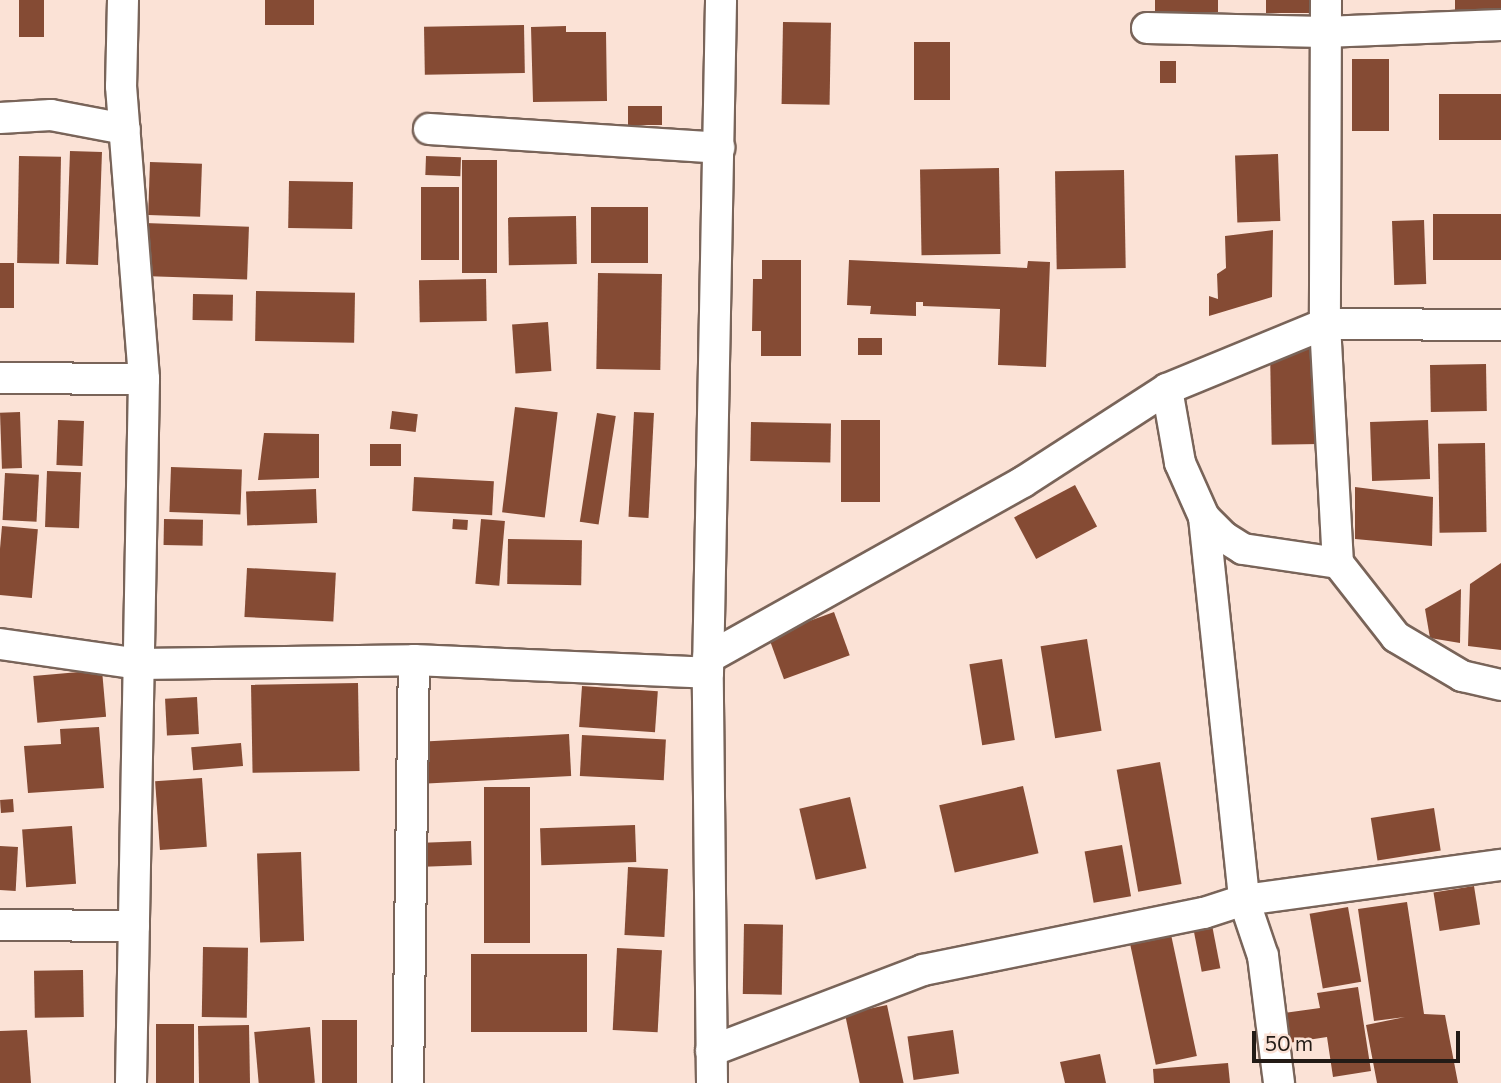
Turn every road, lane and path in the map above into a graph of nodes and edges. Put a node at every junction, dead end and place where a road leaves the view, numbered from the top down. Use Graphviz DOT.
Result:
graph roads {
  1 [pos="123,0"];
  2 [pos="721,0"];
  3 [pos="1326,0"];
  4 [pos="1501,25"];
  5 [pos="1147,28"];
  6 [pos="1324,32"];
  7 [pos="0,118"];
  8 [pos="125,129"];
  9 [pos="429,129"];
  10 [pos="719,148"];
  11 [pos="1325,324"];
  12 [pos="1501,326"];
  13 [pos="0,378"];
  14 [pos="144,379"];
  15 [pos="1167,389"];
  16 [pos="1204,517"];
  17 [pos="1338,563"];
  18 [pos="0,645"];
  19 [pos="414,660"];
  20 [pos="139,664"];
  21 [pos="708,666"];
  22 [pos="1501,685"];
  23 [pos="1501,865"];
  24 [pos="1244,900"];
  25 [pos="0,925"];
  26 [pos="134,926"];
  27 [pos="711,1051"];
  28 [pos="131,1083"];
  29 [pos="408,1083"];
  30 [pos="712,1083"];
  31 [pos="1279,1083"];
  1 -- 8 [label="street"];
  2 -- 10 [label="street"];
  3 -- 6 [label="street"];
  4 -- 6 [label="street"];
  5 -- 6 [label="street"];
  6 -- 11 [label="street"];
  7 -- 8 [label="street"];
  8 -- 14 [label="street"];
  9 -- 10 [label="street"];
  10 -- 21 [label="street"];
  11 -- 12 [label="street"];
  11 -- 15 [label="street"];
  11 -- 17 [label="street"];
  13 -- 14 [label="street"];
  14 -- 20 [label="street"];
  15 -- 16 [label="street"];
  15 -- 21 [label="street"];
  16 -- 17 [label="street"];
  16 -- 24 [label="street"];
  17 -- 22 [label="street"];
  18 -- 20 [label="street"];
  19 -- 20 [label="street"];
  19 -- 21 [label="street"];
  19 -- 29 [label="street"];
  20 -- 26 [label="street"];
  21 -- 27 [label="street"];
  23 -- 24 [label="street"];
  24 -- 27 [label="street"];
  24 -- 31 [label="street"];
  25 -- 26 [label="street"];
  26 -- 28 [label="street"];
  27 -- 30 [label="street"];
}
